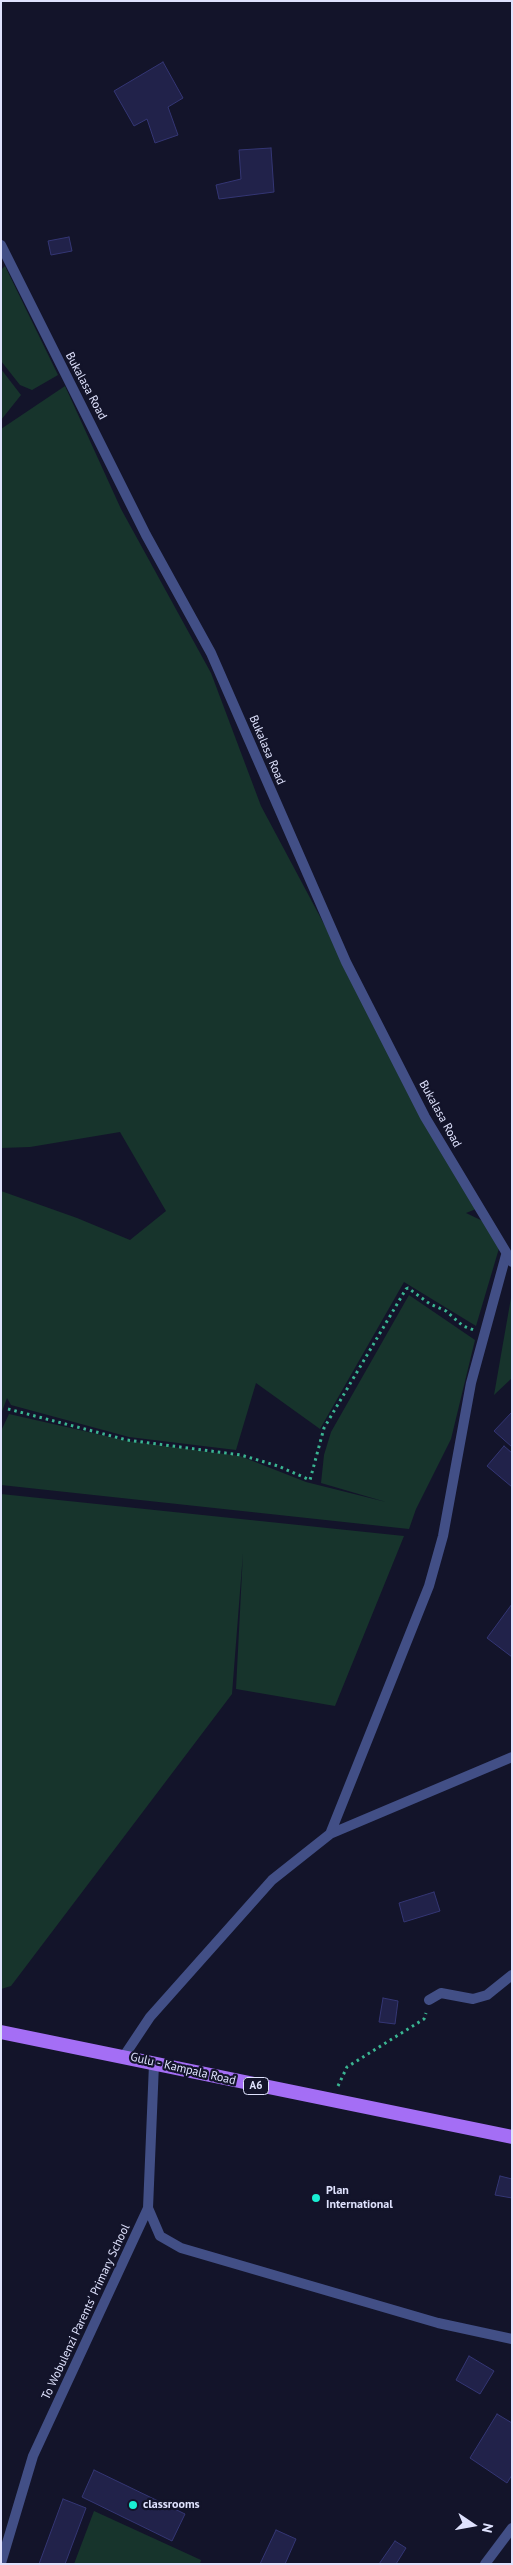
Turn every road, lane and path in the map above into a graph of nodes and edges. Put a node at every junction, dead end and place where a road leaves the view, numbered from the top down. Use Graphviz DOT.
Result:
graph roads {
  1 [pos="1,245"];
  2 [pos="509,1259"];
  3 [pos="484,1334"];
  4 [pos="8,1410"];
  5 [pos="512,1757"];
  6 [pos="330,1834"];
  7 [pos="512,1975"];
  8 [pos="430,2000"];
  9 [pos="1,2032"];
  10 [pos="124,2056"];
  11 [pos="154,2064"];
  12 [pos="337,2088"];
  13 [pos="512,2137"];
  14 [pos="148,2208"];
  15 [pos="512,2339"];
  16 [pos="512,2528"];
  17 [pos="1,2563"];
  18 [pos="485,2564"];
  1 -- 2 [label="street, Bukalasa Road"];
  2 -- 3 [label="street"];
  3 -- 4 [label="path"];
  3 -- 6 [label="street"];
  5 -- 6 [label="street"];
  6 -- 10 [label="street"];
  7 -- 8 [label="street"];
  8 -- 12 [label="path"];
  9 -- 10 [label="main road, Gulu - Kampala Road / A6"];
  10 -- 11 [label="main road, Gulu - Kampala Road / A6"];
  11 -- 13 [label="main road, Gulu - Kampala Road / A6"];
  11 -- 14 [label="street, To Wobulenzi Parents' Primary School"];
  14 -- 15 [label="street"];
  14 -- 17 [label="street, To Wobulenzi Parents' Primary School"];
  16 -- 18 [label="street"];
}
